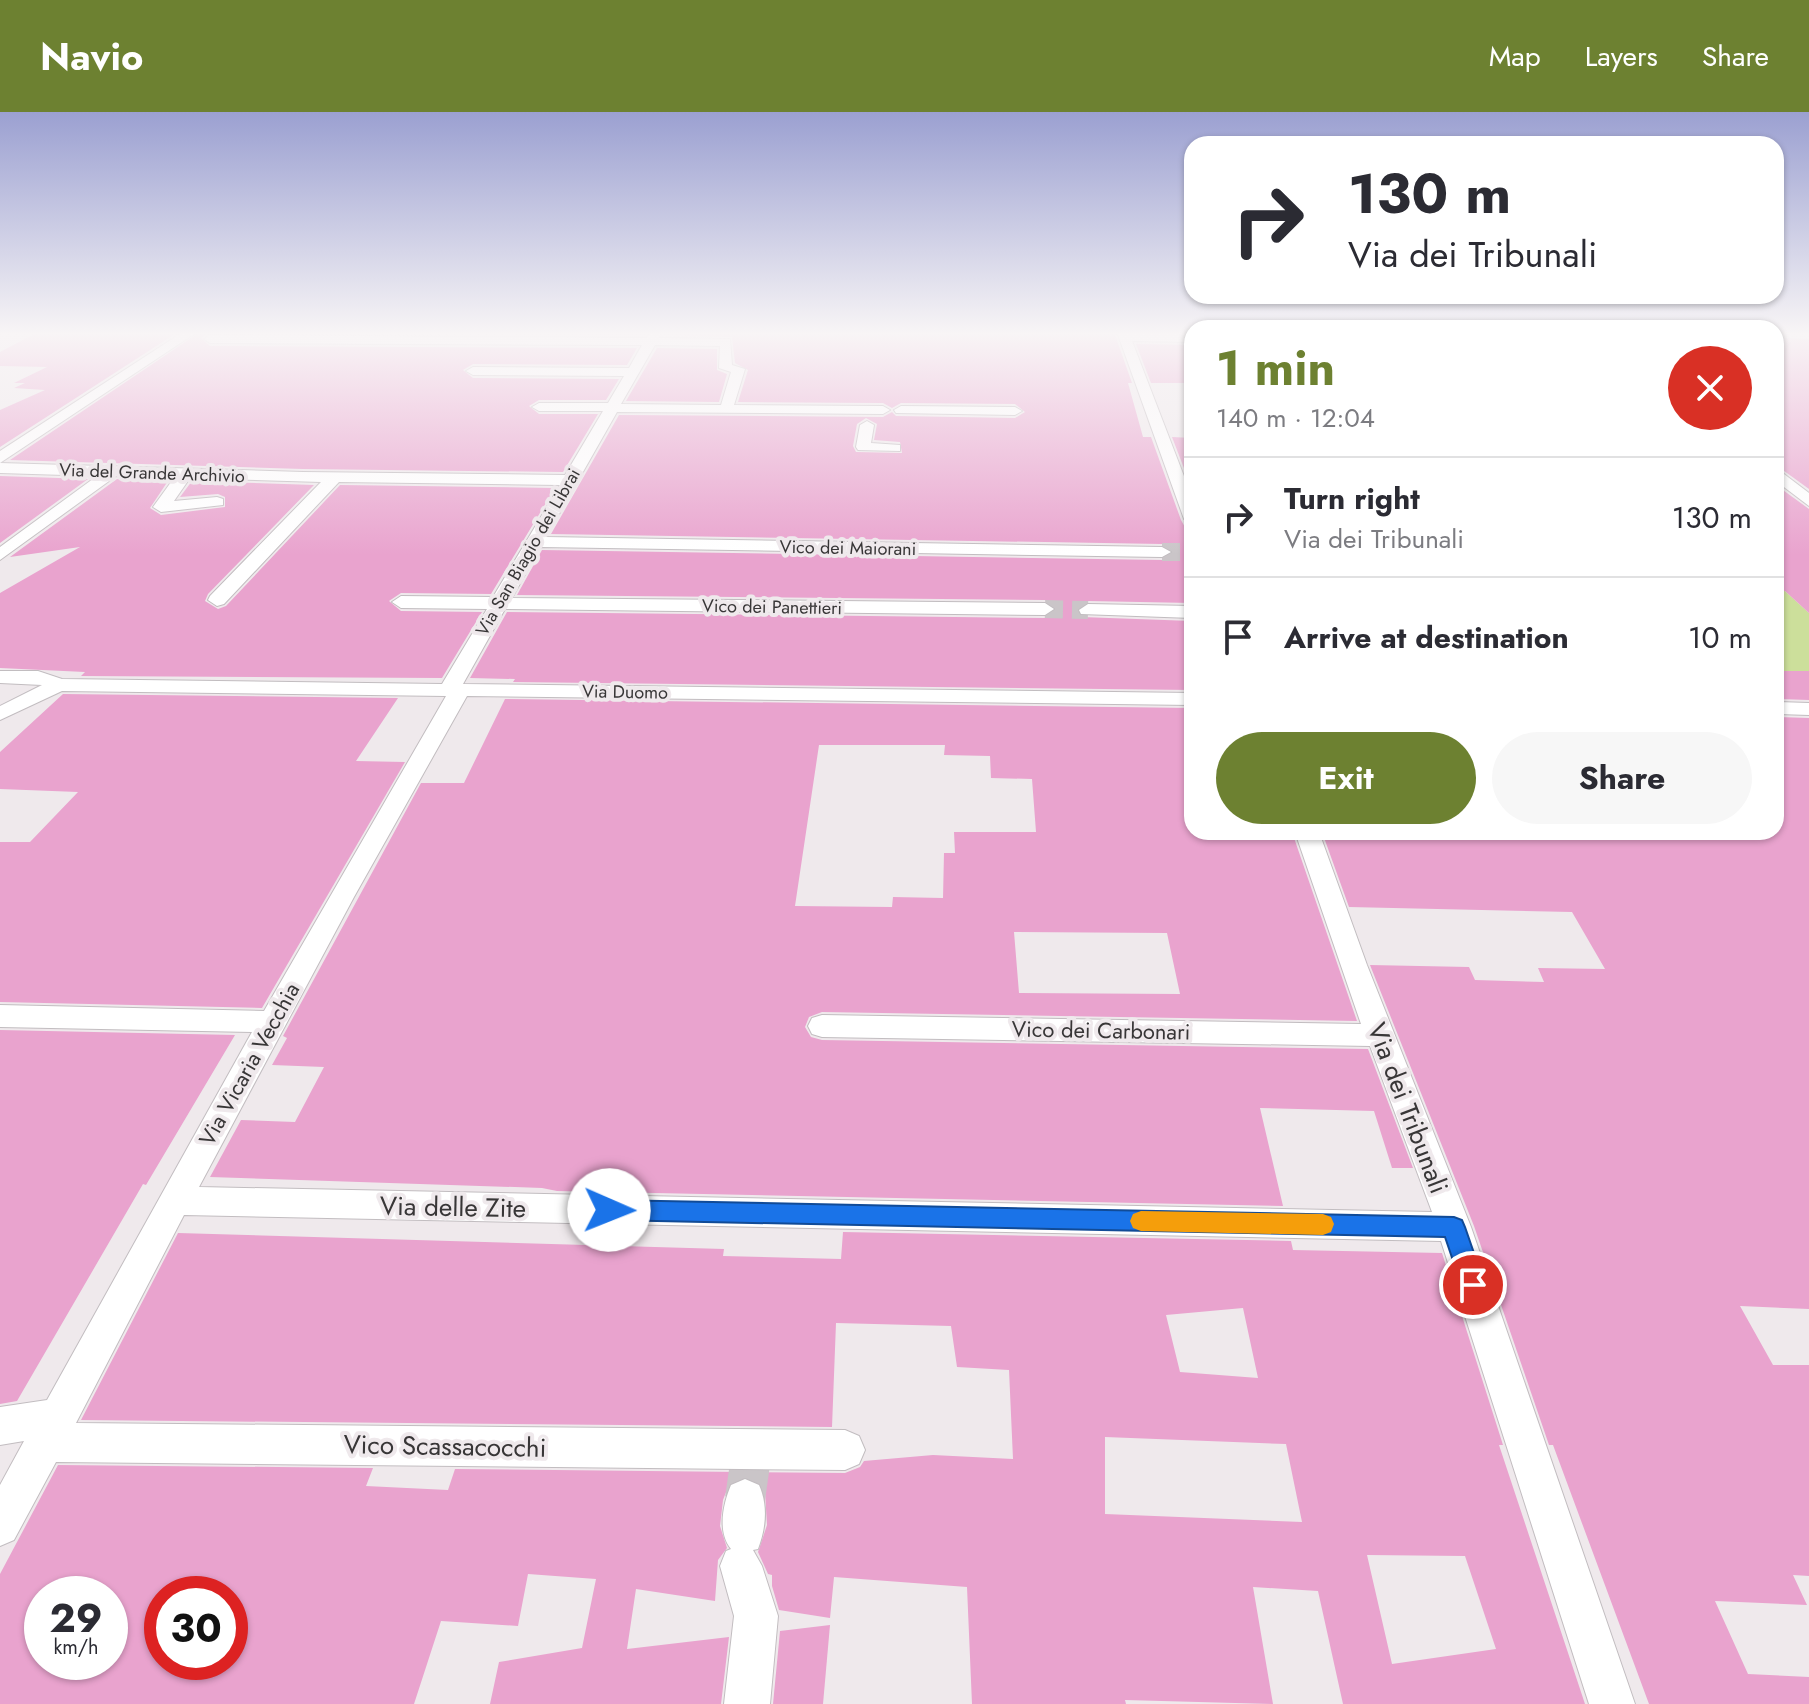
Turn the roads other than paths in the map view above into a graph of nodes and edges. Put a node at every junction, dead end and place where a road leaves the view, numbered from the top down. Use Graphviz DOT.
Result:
graph roads {
  1 [pos="84,406"];
  2 [pos="1152,406"];
  3 [pos="539,407"];
  4 [pos="612,408"];
  5 [pos="726,409"];
  6 [pos="901,410"];
  7 [pos="1015,411"];
  8 [pos="895,448"];
  9 [pos="1167,455"];
  10 [pos="1184,455"];
  11 [pos="1,465"];
  12 [pos="112,472"];
  13 [pos="185,474"];
  14 [pos="334,478"];
  15 [pos="569,480"];
  16 [pos="1784,480"];
  17 [pos="1184,499"];
  18 [pos="1808,499"];
  19 [pos="217,502"];
  20 [pos="534,542"];
  21 [pos="1162,552"];
  22 [pos="0,555"];
  23 [pos="217,600"];
  24 [pos="401,602"];
  25 [pos="499,603"];
  26 [pos="1045,609"];
  27 [pos="1088,610"];
  28 [pos="1184,612"];
  29 [pos="0,677"];
  30 [pos="58,685"];
  31 [pos="455,690"];
  32 [pos="1184,699"];
  33 [pos="1784,708"];
  34 [pos="1809,709"];
  35 [pos="0,714"];
  36 [pos="1310,840"];
  37 [pos="0,1016"];
  38 [pos="271,1022"];
  39 [pos="822,1026"];
  40 [pos="1380,1035"];
  41 [pos="173,1201"];
  42 [pos="1454,1227"];
  43 [pos="0,1426"];
  44 [pos="51,1430"];
  45 [pos="845,1450"];
  46 [pos="0,1487"];
  47 [pos="746,1503"];
  48 [pos="0,1526"];
  49 [pos="747,1704"];
  50 [pos="1612,1704"];
  1 -- 11 [label="street"];
  2 -- 9 [label="street"];
  3 -- 4 [label="street"];
  4 -- 5 [label="street"];
  4 -- 15 [label="street, Via San Biagio dei Librai"];
  5 -- 8 [label="street"];
  6 -- 7 [label="street"];
  9 -- 10 [label="street"];
  9 -- 17 [label="street"];
  11 -- 12 [label="street, Via del Grande Archivio"];
  12 -- 13 [label="street, Via del Grande Archivio"];
  12 -- 22 [label="street"];
  13 -- 14 [label="street, Via del Grande Archivio"];
  13 -- 19 [label="street"];
  14 -- 15 [label="street, Via del Grande Archivio"];
  14 -- 23 [label="street"];
  15 -- 20 [label="street, Via San Biagio dei Librai"];
  16 -- 18 [label="street"];
  20 -- 21 [label="street, Vico dei Maiorani"];
  20 -- 25 [label="street, Via San Biagio dei Librai"];
  24 -- 25 [label="street, Vico dei Panettieri"];
  25 -- 26 [label="street, Vico dei Panettieri"];
  25 -- 31 [label="street, Via San Biagio dei Librai"];
  27 -- 28 [label="street"];
  29 -- 30 [label="street, Via Duomo"];
  30 -- 31 [label="street, Via Duomo"];
  30 -- 35 [label="street, Via Duomo"];
  31 -- 32 [label="street, Via Duomo"];
  31 -- 38 [label="street, Via Vicaria Vecchia"];
  33 -- 34 [label="street"];
  36 -- 40 [label="street, Via dei Tribunali"];
  37 -- 38 [label="street"];
  38 -- 41 [label="street, Via Vicaria Vecchia"];
  39 -- 40 [label="street, Vico dei Carbonari"];
  40 -- 42 [label="street, Via dei Tribunali"];
  41 -- 42 [label="street, Via delle Zite"];
  41 -- 44 [label="street, Via Vicaria Vecchia"];
  42 -- 50 [label="street, Via dei Tribunali"];
  43 -- 44 [label="street, Vico Scassacocchi"];
  44 -- 46 [label="street"];
  44 -- 47 [label="street, Vico Scassacocchi"];
  44 -- 48 [label="street, Via Vicaria Vecchia"];
  45 -- 47 [label="street, Vico Scassacocchi"];
  47 -- 49 [label="street"];
}
